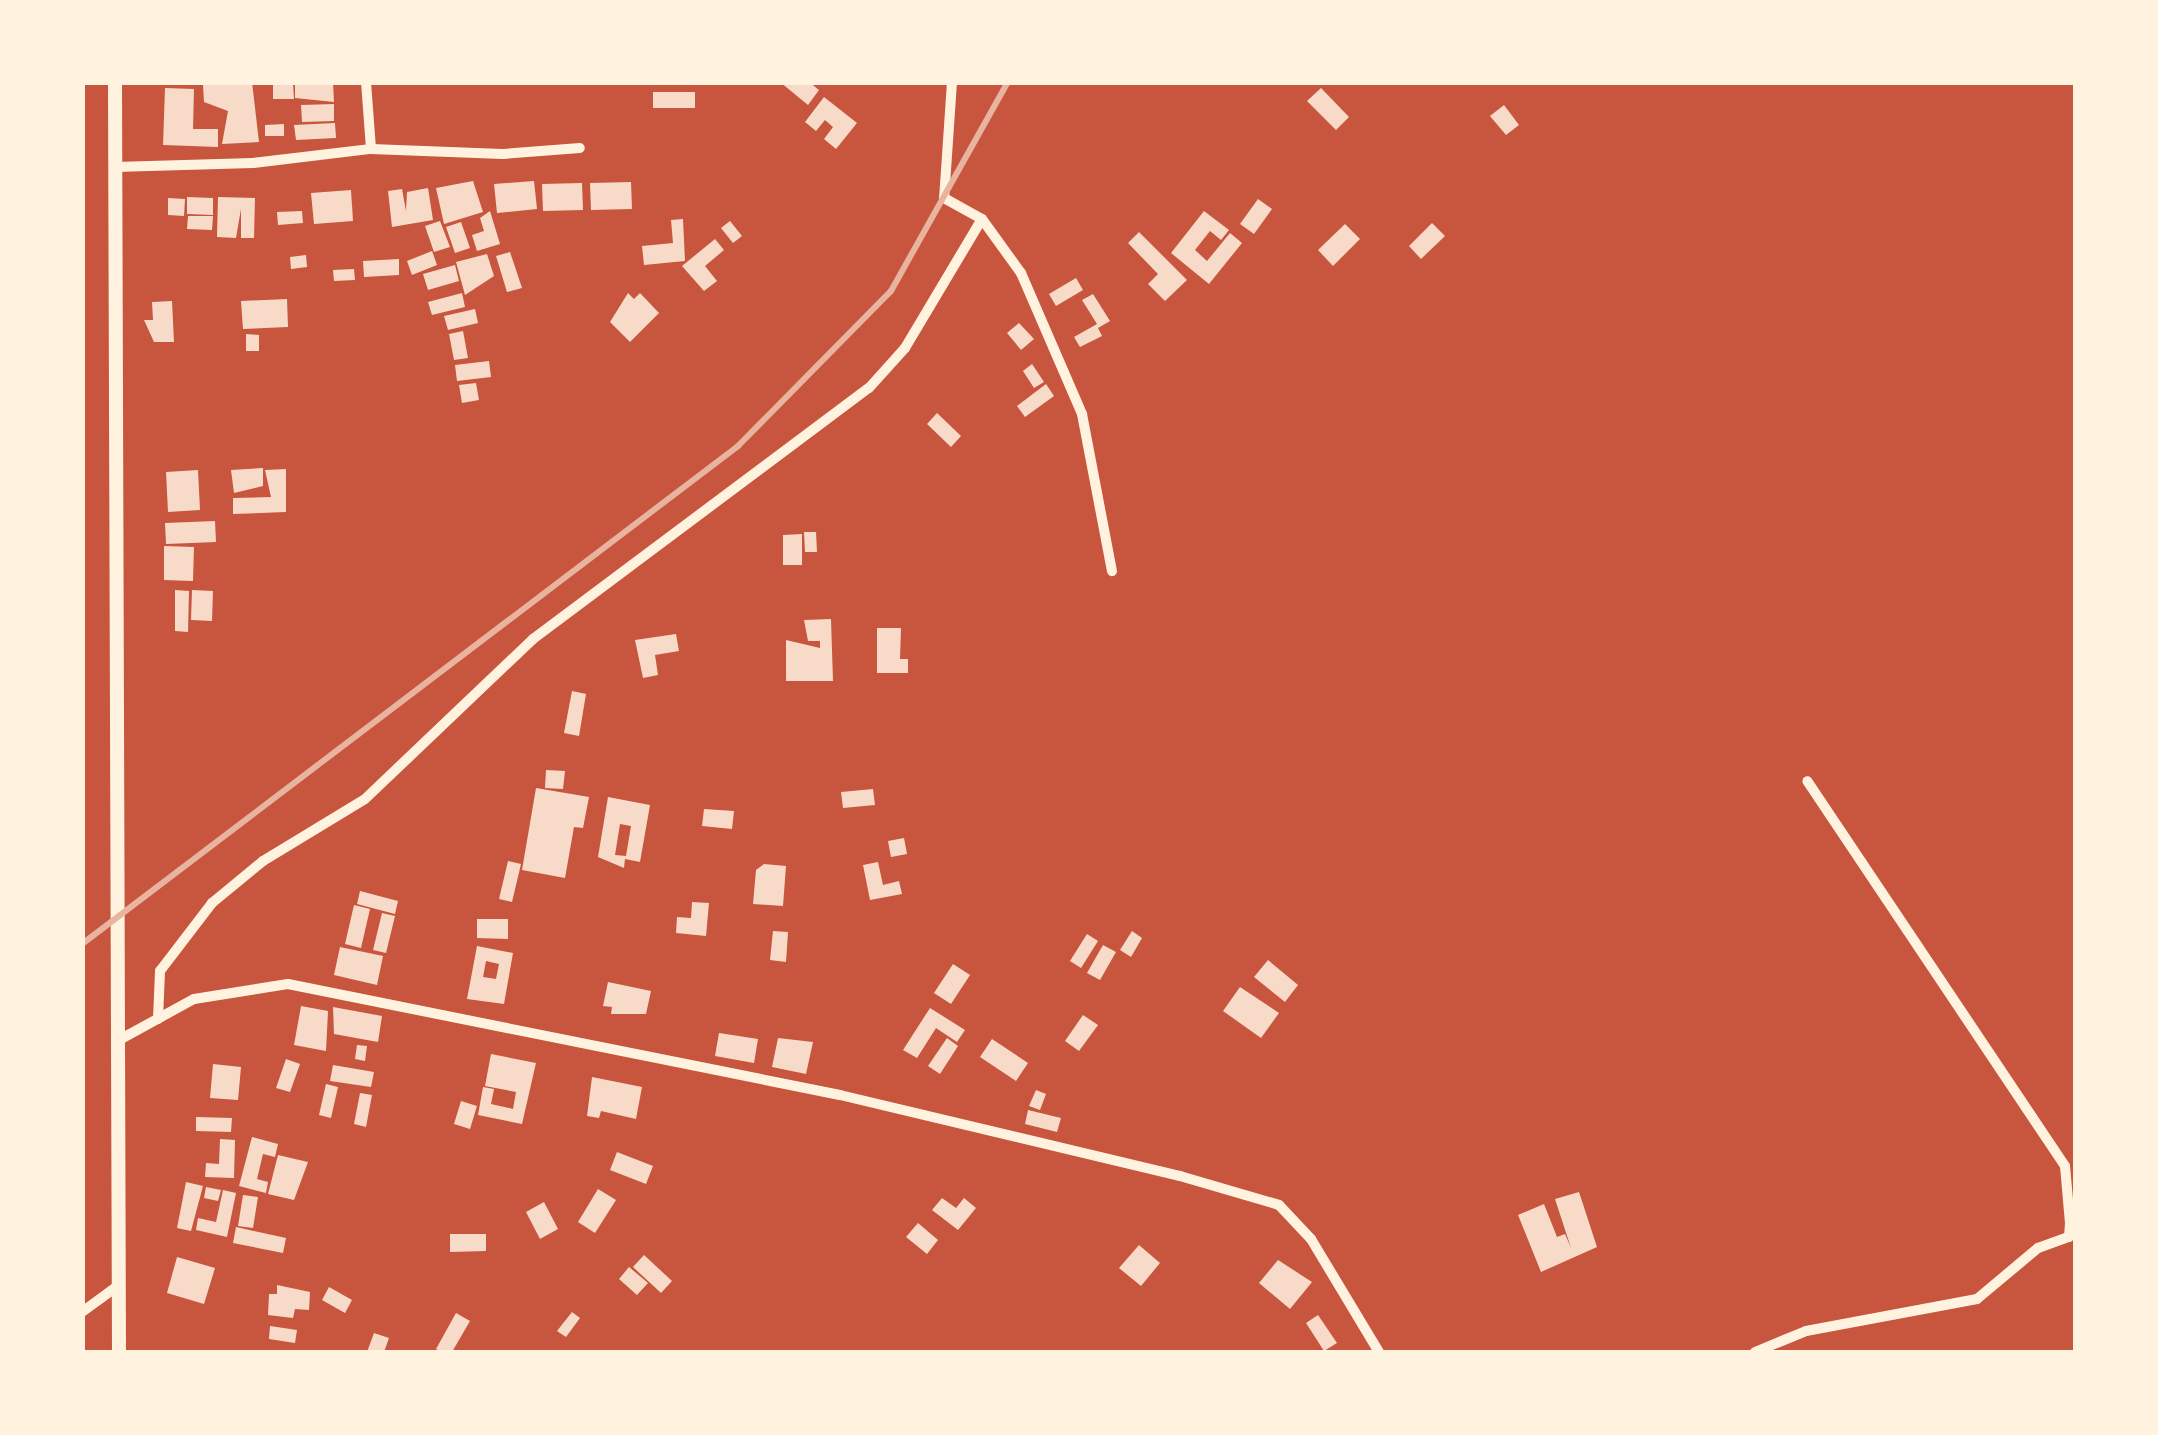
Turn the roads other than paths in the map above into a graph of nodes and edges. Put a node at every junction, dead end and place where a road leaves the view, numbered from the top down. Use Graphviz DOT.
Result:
graph roads {
  1 [pos="115,82"];
  2 [pos="366,82"];
  3 [pos="952,82"];
  4 [pos="580,148"];
  5 [pos="371,150"];
  6 [pos="116,167"];
  7 [pos="982,219"];
  8 [pos="1112,571"];
  9 [pos="1807,781"];
  10 [pos="158,1019"];
  11 [pos="119,1040"];
  12 [pos="119,1286"];
  13 [pos="82,1312"];
  14 [pos="119,1352"];
  15 [pos="1379,1352"];
  16 [pos="1755,1352"];
  1 -- 6 [label="street"];
  2 -- 5 [label="street"];
  3 -- 7 [label="street"];
  4 -- 5 [label="street"];
  5 -- 6 [label="street"];
  6 -- 11 [label="street"];
  7 -- 8 [label="street"];
  7 -- 10 [label="street"];
  9 -- 16 [label="street"];
  10 -- 11 [label="street"];
  10 -- 15 [label="street"];
  11 -- 12 [label="street"];
  12 -- 13 [label="street"];
  12 -- 14 [label="street"];
}
